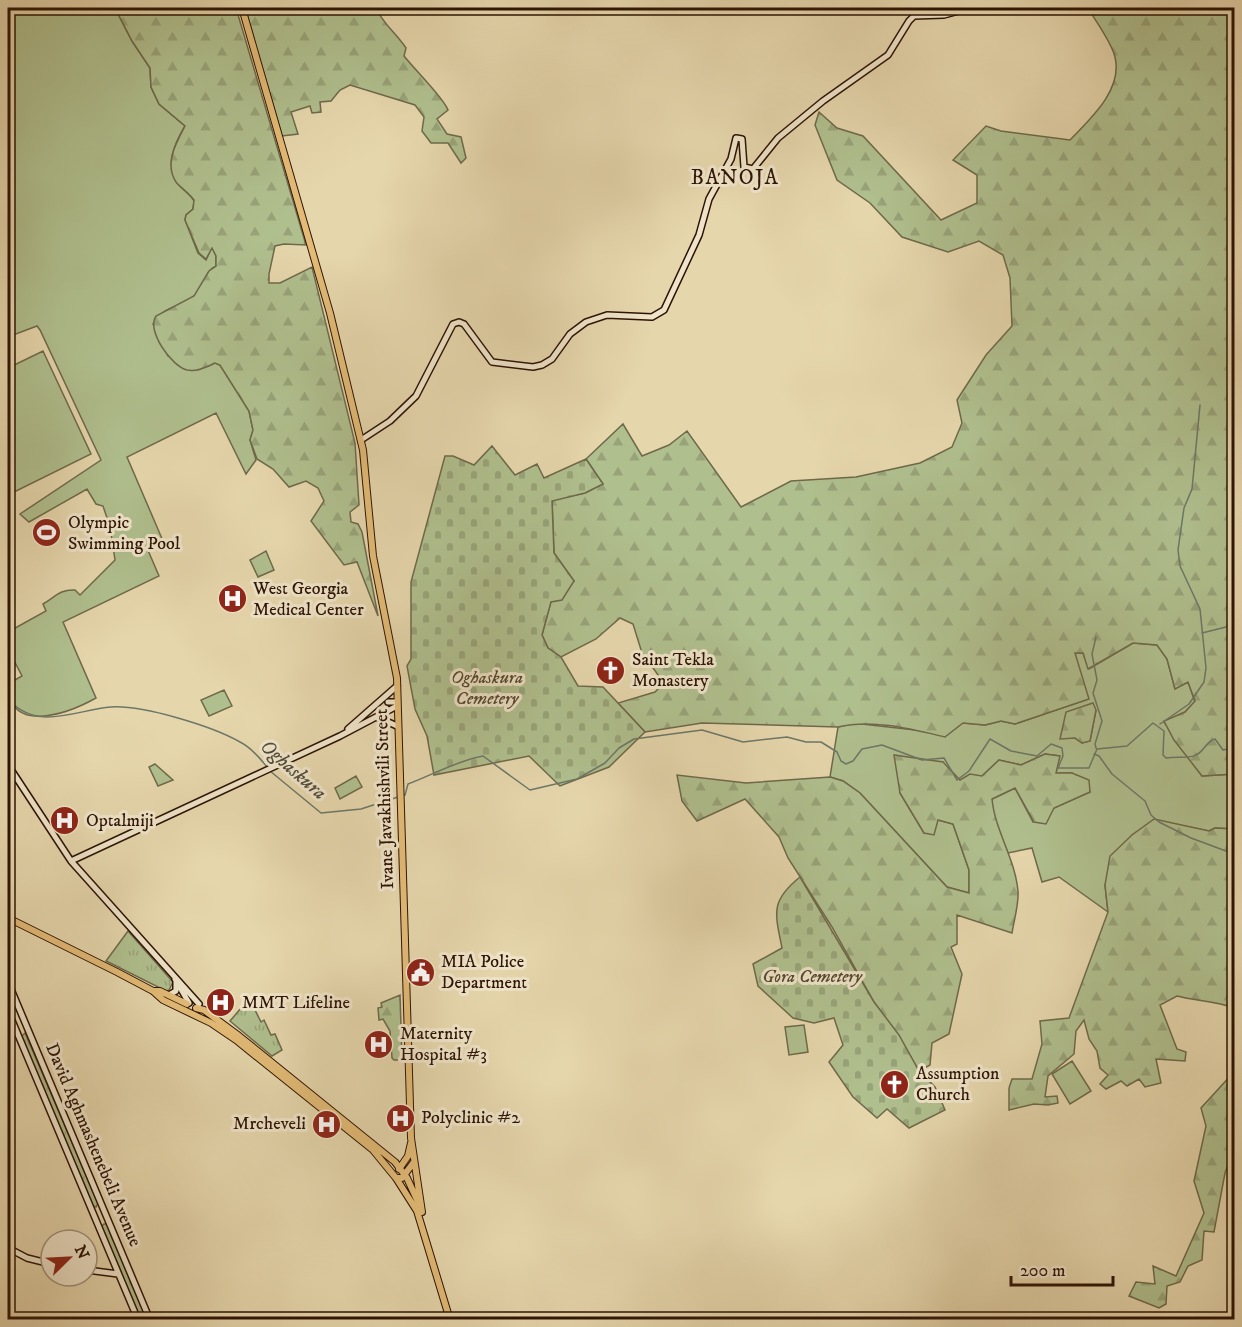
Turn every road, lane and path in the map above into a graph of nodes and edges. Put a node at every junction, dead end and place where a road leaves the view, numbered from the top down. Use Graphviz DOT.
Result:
graph roads {
  1 [pos="242,8"];
  2 [pos="970,8"];
  3 [pos="362,440"];
  4 [pos="397,686"];
  5 [pos="385,702"];
  6 [pos="397,704"];
  7 [pos="387,712"];
  8 [pos="377,717"];
  9 [pos="398,726"];
  10 [pos="340,736"];
  11 [pos="8,765"];
  12 [pos="71,861"];
  13 [pos="8,918"];
  14 [pos="175,977"];
  15 [pos="8,982"];
  16 [pos="153,991"];
  17 [pos="169,995"];
  18 [pos="192,1007"];
  19 [pos="8,1011"];
  20 [pos="26,1025"];
  21 [pos="15,1030"];
  22 [pos="411,1138"];
  23 [pos="415,1160"];
  24 [pos="400,1168"];
  25 [pos="405,1175"];
  26 [pos="396,1178"];
  27 [pos="102,1205"];
  28 [pos="91,1209"];
  29 [pos="422,1212"];
  30 [pos="109,1221"];
  31 [pos="99,1228"];
  32 [pos="8,1248"];
  33 [pos="39,1261"];
  34 [pos="99,1272"];
  35 [pos="118,1274"];
  36 [pos="138,1320"];
  37 [pos="150,1320"];
  38 [pos="451,1320"];
  1 -- 3 [label="main road, Ivane Javakhishvili Street"];
  2 -- 3 [label="street"];
  3 -- 4 [label="main road, Ivane Javakhishvili Street"];
  4 -- 5 [label="street"];
  4 -- 6 [label="main road, Ivane Javakhishvili Street"];
  5 -- 6 [label="street"];
  5 -- 7 [label="street"];
  5 -- 10 [label="street"];
  6 -- 7 [label="street"];
  6 -- 9 [label="main road, Ivane Javakhishvili Street"];
  7 -- 8 [label="street"];
  8 -- 9 [label="street"];
  8 -- 10 [label="street"];
  9 -- 22 [label="main road, Ivane Javakhishvili Street"];
  10 -- 12 [label="street"];
  11 -- 12 [label="street"];
  12 -- 14 [label="street"];
  13 -- 16 [label="main road"];
  14 -- 17 [label="street"];
  14 -- 18 [label="street"];
  14 -- 18 [label="street"];
  15 -- 20 [label="street, David Aghmashenebeli Avenue"];
  16 -- 17 [label="main road"];
  16 -- 18 [label="main road"];
  17 -- 18 [label="main road"];
  18 -- 24 [label="main road"];
  18 -- 26 [label="main road"];
  19 -- 21 [label="street, David Aghmashenebeli Avenue"];
  20 -- 21 [label="street"];
  20 -- 27 [label="street, David Aghmashenebeli Avenue"];
  21 -- 28 [label="street, David Aghmashenebeli Avenue"];
  22 -- 23 [label="main road, Ivane Javakhishvili Street"];
  22 -- 24 [label="main road"];
  23 -- 25 [label="main road"];
  23 -- 29 [label="main road, Ivane Javakhishvili Street"];
  24 -- 25 [label="main road"];
  24 -- 26 [label="main road"];
  25 -- 26 [label="main road"];
  25 -- 29 [label="main road"];
  26 -- 38 [label="main road"];
  27 -- 28 [label="street"];
  27 -- 30 [label="street, David Aghmashenebeli Avenue"];
  28 -- 31 [label="street, David Aghmashenebeli Avenue"];
  29 -- 38 [label="main road"];
  30 -- 31 [label="street"];
  30 -- 37 [label="street, David Aghmashenebeli Avenue"];
  31 -- 35 [label="street, David Aghmashenebeli Avenue"];
  32 -- 33 [label="street"];
  34 -- 35 [label="street"];
  35 -- 36 [label="street, David Aghmashenebeli Avenue"];
}
